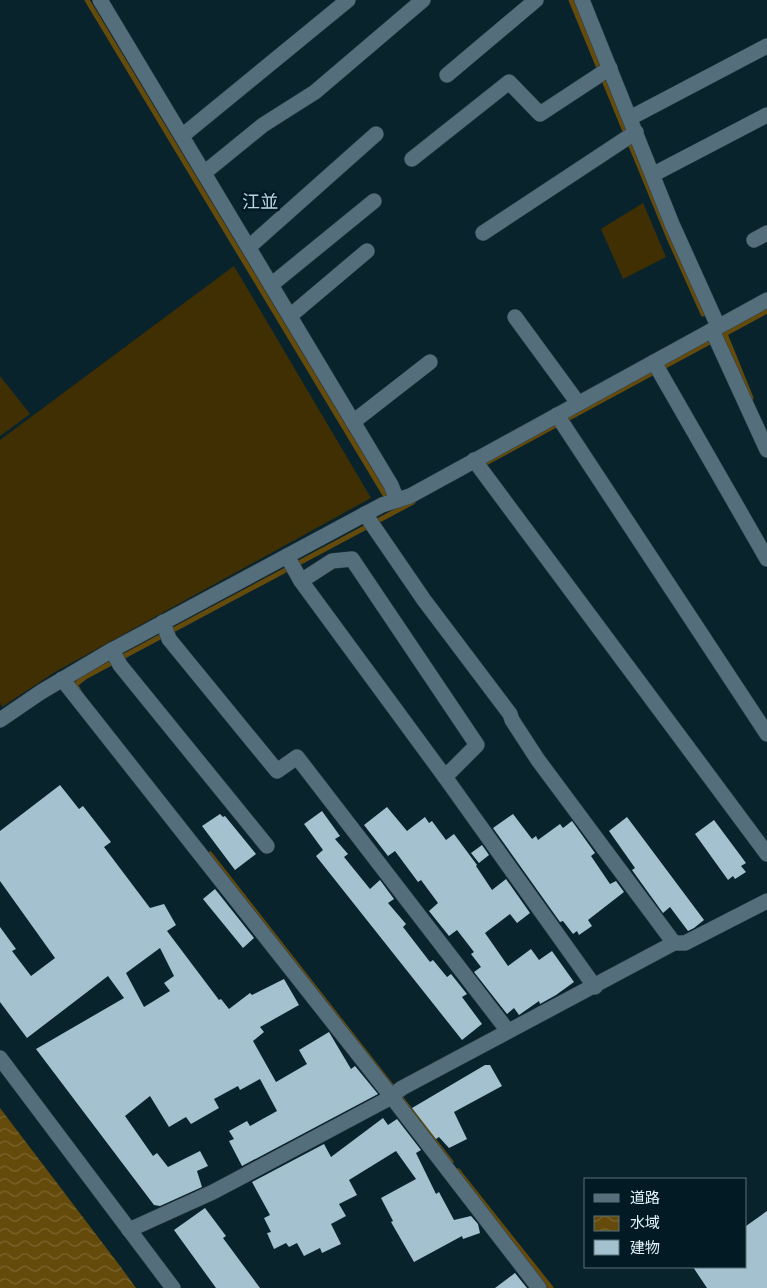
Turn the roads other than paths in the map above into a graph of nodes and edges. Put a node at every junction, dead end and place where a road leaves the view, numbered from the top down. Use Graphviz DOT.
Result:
graph roads {
  1 [pos="100,0"];
  2 [pos="348,0"];
  3 [pos="423,0"];
  4 [pos="536,0"];
  5 [pos="582,0"];
  6 [pos="767,46"];
  7 [pos="604,72"];
  8 [pos="447,75"];
  9 [pos="767,115"];
  10 [pos="630,131"];
  11 [pos="376,134"];
  12 [pos="182,136"];
  13 [pos="412,158"];
  14 [pos="204,173"];
  15 [pos="654,174"];
  16 [pos="374,201"];
  17 [pos="483,233"];
  18 [pos="248,247"];
  19 [pos="367,251"];
  20 [pos="271,284"];
  21 [pos="765,306"];
  22 [pos="290,316"];
  23 [pos="515,317"];
  24 [pos="716,333"];
  25 [pos="430,362"];
  26 [pos="658,368"];
  27 [pos="578,403"];
  28 [pos="561,420"];
  29 [pos="353,422"];
  30 [pos="767,450"];
  31 [pos="478,465"];
  32 [pos="397,500"];
  33 [pos="369,520"];
  34 [pos="326,549"];
  35 [pos="767,559"];
  36 [pos="293,567"];
  37 [pos="166,630"];
  38 [pos="116,656"];
  39 [pos="62,679"];
  40 [pos="0,720"];
  41 [pos="767,734"];
  42 [pos="445,778"];
  43 [pos="267,846"];
  44 [pos="767,854"];
  45 [pos="767,901"];
  46 [pos="674,943"];
  47 [pos="595,987"];
  48 [pos="508,1031"];
  49 [pos="0,1058"];
  50 [pos="396,1092"];
  51 [pos="129,1230"];
  52 [pos="173,1288"];
  53 [pos="539,1288"];
  1 -- 12 [label="street"];
  2 -- 12 [label="street"];
  3 -- 14 [label="street"];
  4 -- 8 [label="street"];
  5 -- 7 [label="street"];
  6 -- 10 [label="street"];
  7 -- 10 [label="street"];
  7 -- 13 [label="street"];
  9 -- 15 [label="street"];
  10 -- 15 [label="street"];
  10 -- 17 [label="street"];
  11 -- 18 [label="street"];
  12 -- 14 [label="street"];
  14 -- 18 [label="street"];
  15 -- 24 [label="street"];
  16 -- 20 [label="street"];
  18 -- 20 [label="street"];
  19 -- 22 [label="street"];
  20 -- 22 [label="street"];
  21 -- 24 [label="street"];
  22 -- 29 [label="street"];
  23 -- 27 [label="street"];
  24 -- 26 [label="street"];
  24 -- 30 [label="street"];
  25 -- 29 [label="street"];
  26 -- 27 [label="street"];
  26 -- 35 [label="street"];
  27 -- 28 [label="street"];
  28 -- 31 [label="street"];
  28 -- 41 [label="street"];
  29 -- 32 [label="street"];
  31 -- 32 [label="street"];
  31 -- 44 [label="street"];
  32 -- 33 [label="street"];
  33 -- 34 [label="street"];
  33 -- 46 [label="street"];
  34 -- 36 [label="street"];
  34 -- 36 [label="street"];
  34 -- 42 [label="street"];
  36 -- 37 [label="street"];
  36 -- 42 [label="street"];
  37 -- 38 [label="street"];
  37 -- 48 [label="street"];
  38 -- 39 [label="street"];
  38 -- 43 [label="street"];
  39 -- 40 [label="street"];
  39 -- 50 [label="street"];
  42 -- 47 [label="street"];
  45 -- 46 [label="street"];
  46 -- 47 [label="street"];
  47 -- 48 [label="street"];
  48 -- 50 [label="street"];
  49 -- 51 [label="street"];
  50 -- 51 [label="street"];
  50 -- 53 [label="street"];
  51 -- 52 [label="street"];
}
